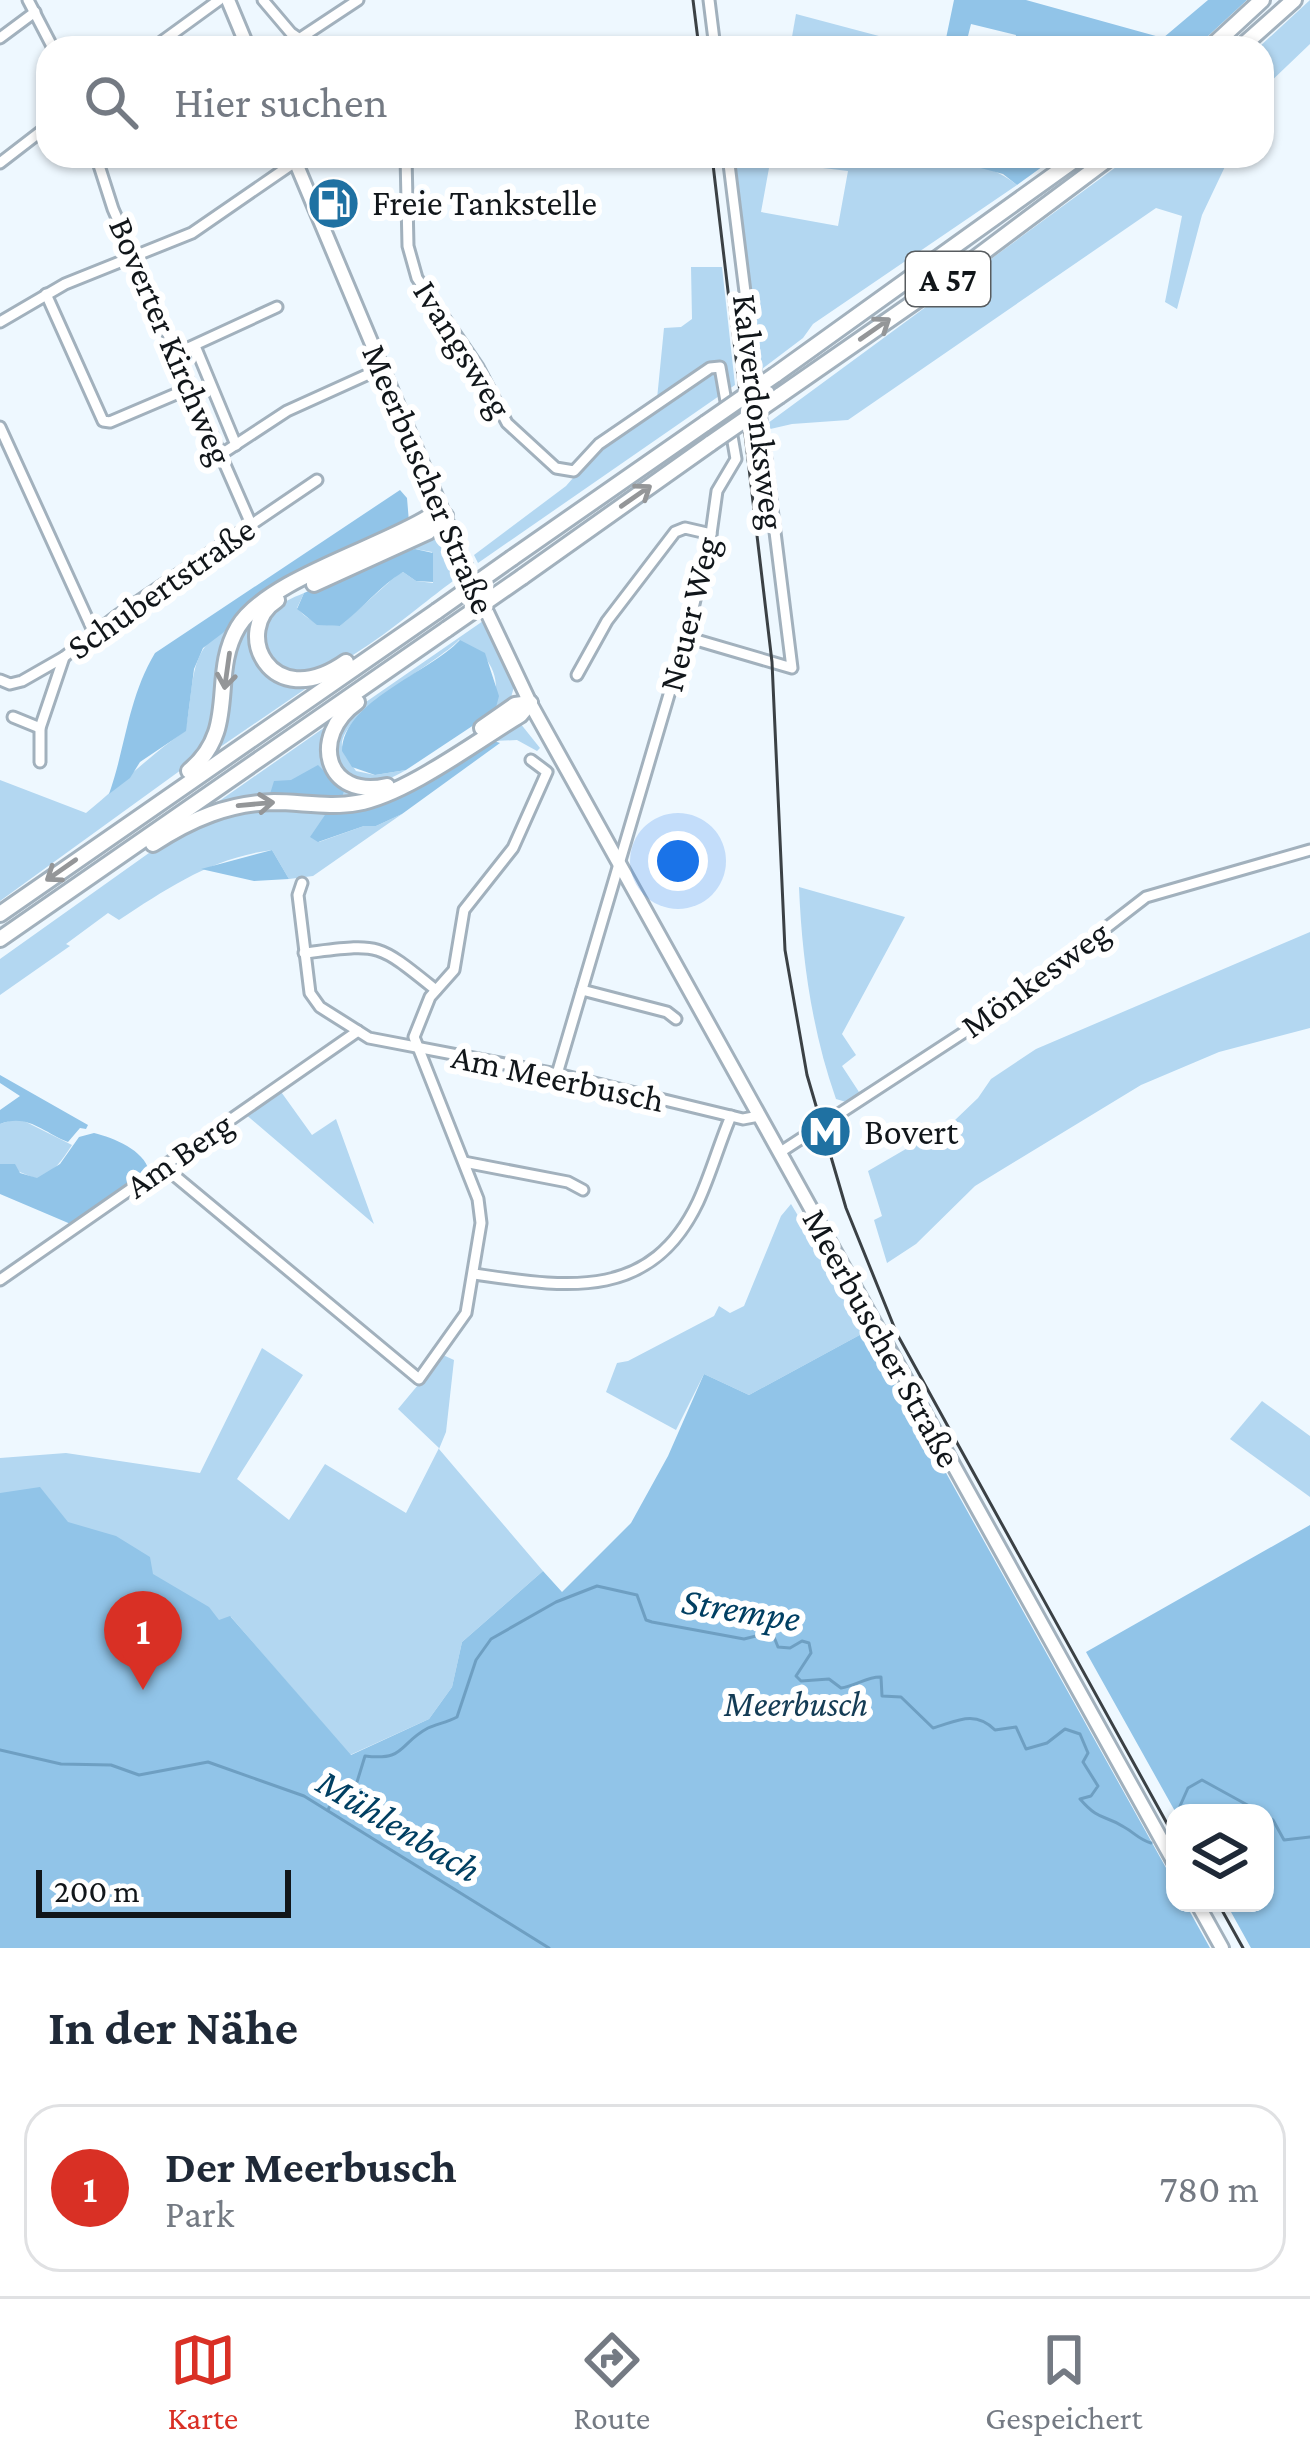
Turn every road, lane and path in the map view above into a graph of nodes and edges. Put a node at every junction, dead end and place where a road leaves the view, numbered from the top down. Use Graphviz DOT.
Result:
graph roads {
  1 [pos="28,0"];
  2 [pos="219,0"];
  3 [pos="228,0"];
  4 [pos="262,0"];
  5 [pos="358,0"];
  6 [pos="709,0"];
  7 [pos="1262,0"];
  8 [pos="1294,0"];
  9 [pos="35,12"];
  10 [pos="46,36"];
  11 [pos="170,36"];
  12 [pos="243,36"];
  13 [pos="296,36"];
  14 [pos="304,36"];
  15 [pos="714,36"];
  16 [pos="1223,36"];
  17 [pos="1254,36"];
  18 [pos="0,38"];
  19 [pos="36,135"];
  20 [pos="0,163"];
  21 [pos="100,168"];
  22 [pos="281,168"];
  23 [pos="298,168"];
  24 [pos="407,168"];
  25 [pos="730,168"];
  26 [pos="1063,168"];
  27 [pos="1096,168"];
  28 [pos="136,257"];
  29 [pos="46,294"];
  30 [pos="278,307"];
  31 [pos="0,322"];
  32 [pos="195,346"];
  33 [pos="175,354"];
  34 [pos="720,367"];
  35 [pos="382,368"];
  36 [pos="190,388"];
  37 [pos="0,427"];
  38 [pos="236,445"];
  39 [pos="220,455"];
  40 [pos="317,480"];
  41 [pos="446,516"];
  42 [pos="250,524"];
  43 [pos="711,535"];
  44 [pos="94,633"];
  45 [pos="686,637"];
  46 [pos="388,644"];
  47 [pos="64,657"];
  48 [pos="394,666"];
  49 [pos="577,675"];
  50 [pos="0,680"];
  51 [pos="530,703"];
  52 [pos="13,717"];
  53 [pos="40,728"];
  54 [pos="531,760"];
  55 [pos="40,762"];
  56 [pos="123,827"];
  57 [pos="1310,850"];
  58 [pos="110,863"];
  59 [pos="619,863"];
  60 [pos="302,883"];
  61 [pos="0,914"];
  62 [pos="0,939"];
  63 [pos="304,953"];
  64 [pos="436,990"];
  65 [pos="582,990"];
  66 [pos="676,1018"];
  67 [pos="358,1031"];
  68 [pos="417,1048"];
  69 [pos="557,1074"];
  70 [pos="731,1116"];
  71 [pos="759,1117"];
  72 [pos="779,1153"];
  73 [pos="464,1162"];
  74 [pos="163,1166"];
  75 [pos="583,1190"];
  76 [pos="474,1274"];
  77 [pos="0,1280"];
  78 [pos="1166,1848"];
  79 [pos="1202,1912"];
  80 [pos="1222,1948"];
  1 -- 9 [label="street"];
  2 -- 11 [label="street"];
  3 -- 12 [label="main road"];
  4 -- 13 [label="street"];
  5 -- 14 [label="street"];
  6 -- 15 [label="street"];
  7 -- 16 [label="highway"];
  8 -- 17 [label="highway"];
  9 -- 10 [label="street"];
  9 -- 18 [label="street"];
  19 -- 20 [label="street"];
  21 -- 28 [label="street, Boverter Kirchweg"];
  22 -- 28 [label="street"];
  23 -- 35 [label="main road, Meerbuscher Straße"];
  24 -- 34 [label="street, Ivangsweg"];
  25 -- 45 [label="street, Kalverdonksweg"];
  26 -- 46 [label="highway, A 57, bridge"];
  48 -- 27 [label="highway, A 57, one-way, bridge"];
  28 -- 29 [label="street"];
  28 -- 33 [label="street, Boverter Kirchweg"];
  29 -- 31 [label="street"];
  29 -- 36 [label="street"];
  30 -- 32 [label="street"];
  32 -- 33 [label="street"];
  32 -- 38 [label="street"];
  33 -- 36 [label="street, Boverter Kirchweg"];
  34 -- 43 [label="street, Neuer Weg"];
  35 -- 38 [label="street"];
  35 -- 41 [label="main road, Meerbuscher Straße"];
  36 -- 39 [label="street, Boverter Kirchweg"];
  37 -- 44 [label="street"];
  38 -- 39 [label="street"];
  39 -- 42 [label="street, Boverter Kirchweg"];
  40 -- 42 [label="street, Schubertstraße"];
  41 -- 46 [label="highway"];
  41 -- 51 [label="main road, Meerbuscher Straße"];
  41 -- 56 [label="highway, one-way"];
  42 -- 44 [label="street, Schubertstraße"];
  43 -- 45 [label="street, Neuer Weg"];
  43 -- 49 [label="street"];
  44 -- 47 [label="street, Schubertstraße"];
  45 -- 59 [label="street, Neuer Weg"];
  46 -- 56 [label="highway, A 57"];
  47 -- 50 [label="street, Schubertstraße"];
  47 -- 53 [label="street"];
  48 -- 51 [label="highway"];
  48 -- 58 [label="highway, A 57"];
  58 -- 51 [label="highway, one-way"];
  51 -- 59 [label="main road, Meerbuscher Straße"];
  52 -- 53 [label="street"];
  53 -- 55 [label="street"];
  54 -- 64 [label="street"];
  56 -- 61 [label="highway, A 57, one-way"];
  57 -- 72 [label="street, Mönkesweg"];
  58 -- 62 [label="highway, A 57"];
  59 -- 65 [label="street, Neuer Weg"];
  59 -- 71 [label="main road, Meerbuscher Straße"];
  60 -- 63 [label="street"];
  63 -- 64 [label="street"];
  63 -- 67 [label="street"];
  64 -- 68 [label="street"];
  65 -- 66 [label="street"];
  65 -- 69 [label="street, Neuer Weg"];
  67 -- 68 [label="street, Am Meerbusch"];
  67 -- 74 [label="street, Am Berg"];
  68 -- 69 [label="street, Am Meerbusch"];
  68 -- 73 [label="street"];
  69 -- 70 [label="street, Am Meerbusch"];
  70 -- 71 [label="street, Am Meerbusch"];
  70 -- 76 [label="street"];
  71 -- 72 [label="main road, Meerbuscher Straße"];
  72 -- 78 [label="main road, Meerbuscher Straße"];
  73 -- 75 [label="street"];
  73 -- 76 [label="street"];
  74 -- 76 [label="street"];
  74 -- 77 [label="street, Am Berg"];
  79 -- 80 [label="main road"];
}
